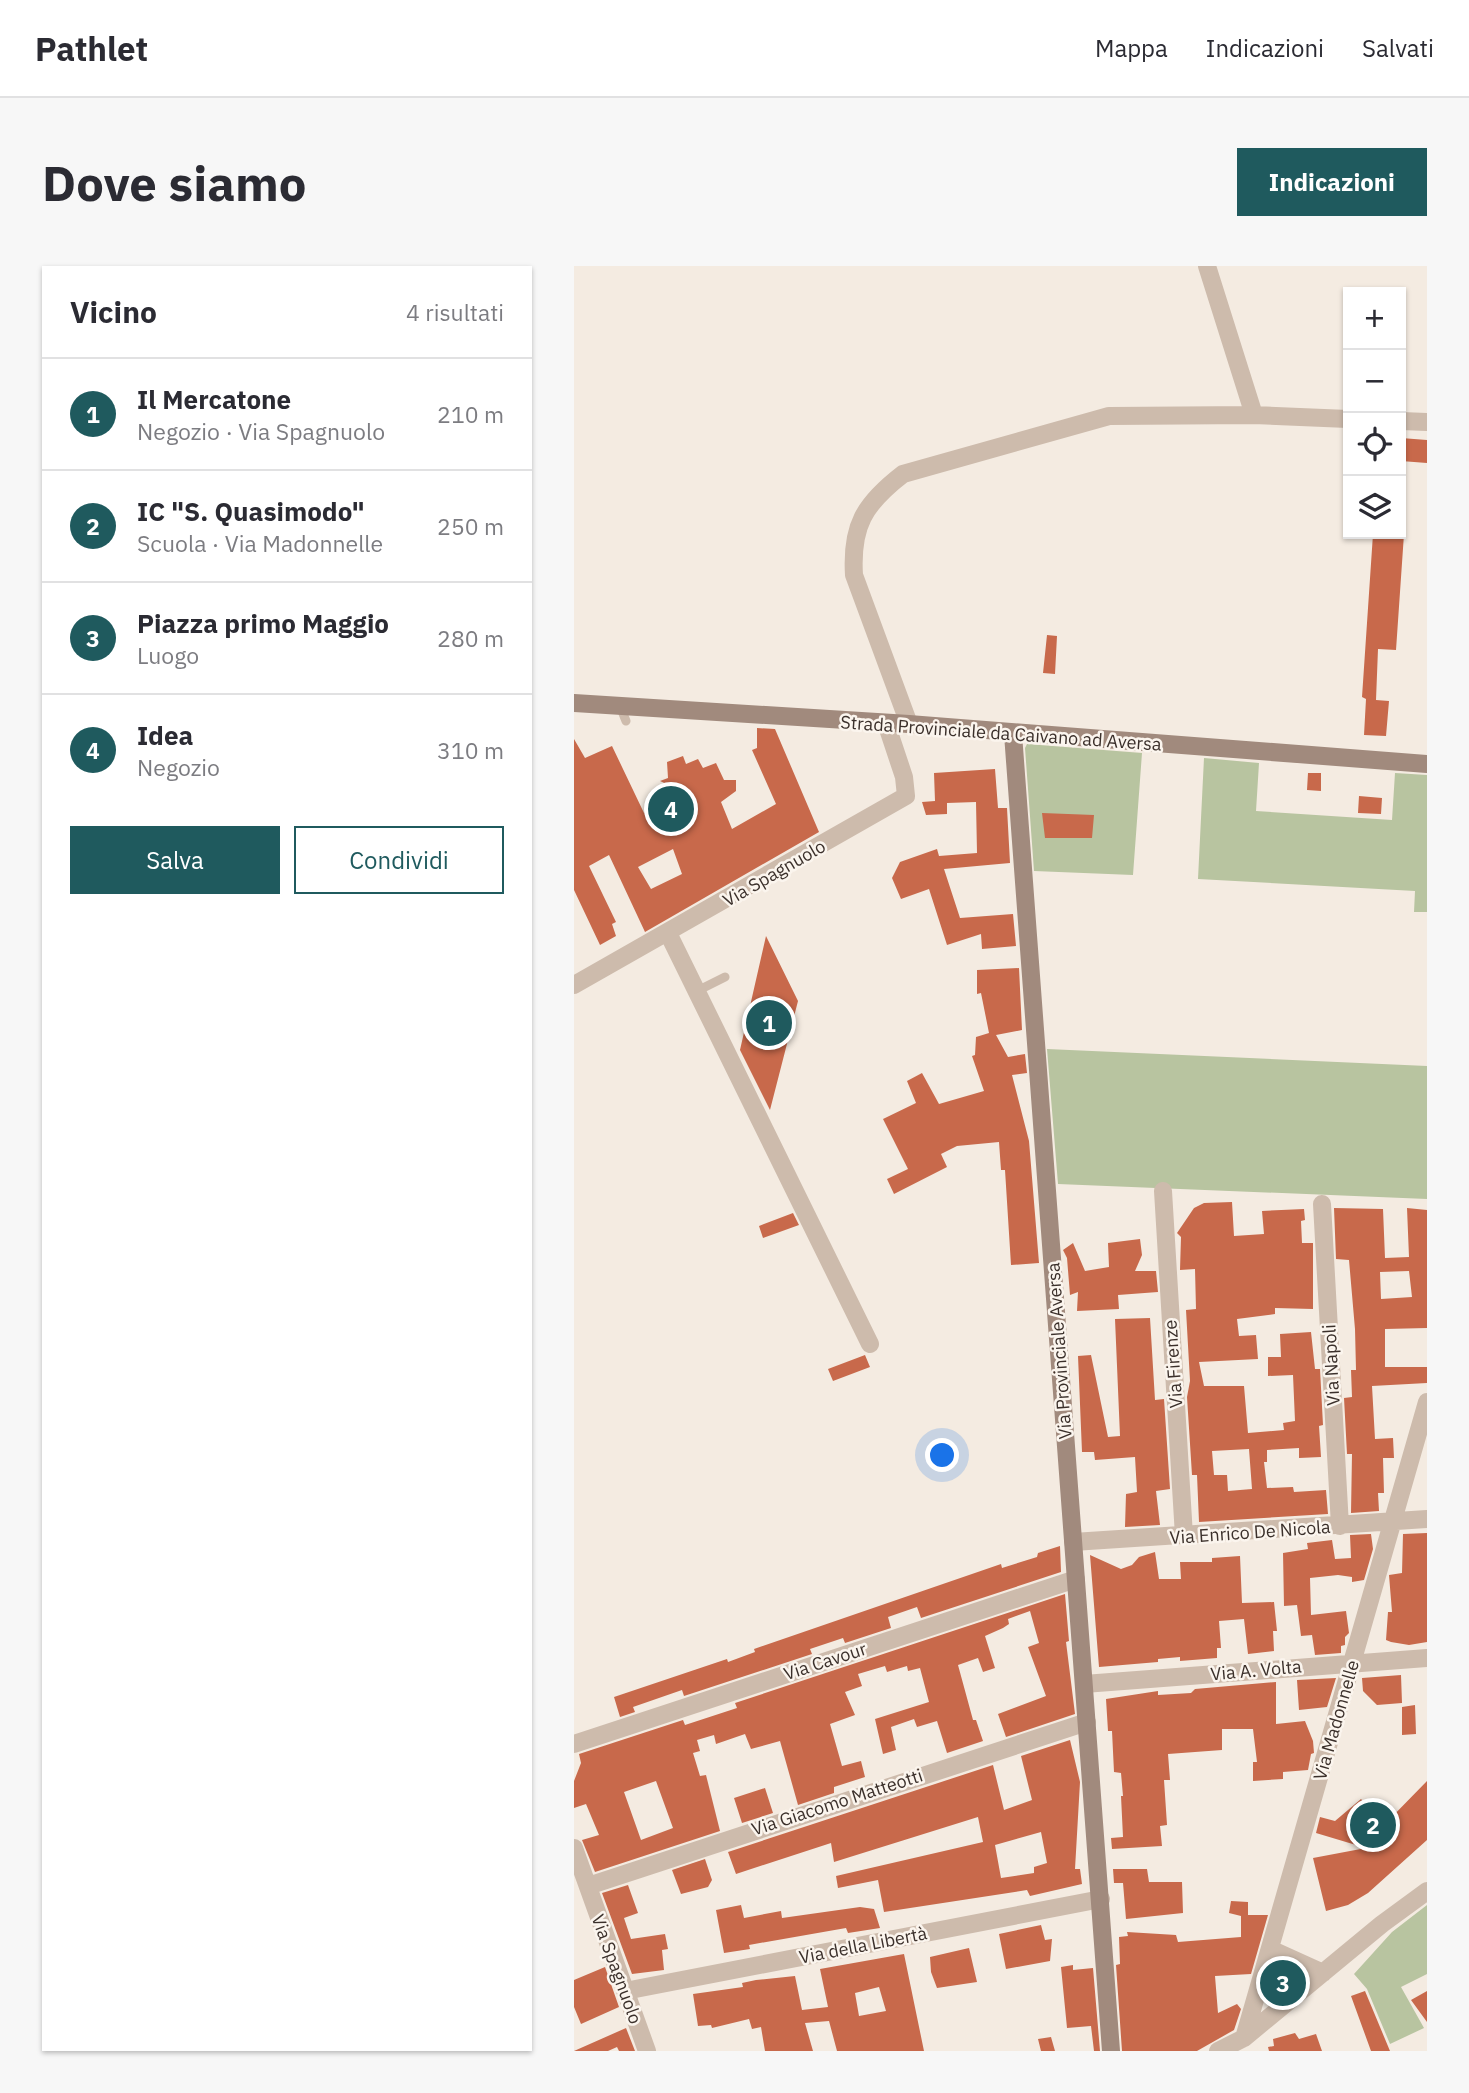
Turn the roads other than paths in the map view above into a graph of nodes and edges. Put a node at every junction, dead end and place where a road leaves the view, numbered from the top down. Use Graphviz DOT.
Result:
graph roads {
  1 [pos="1208,266"];
  2 [pos="1254,415"];
  3 [pos="1343,419"];
  4 [pos="1406,421"];
  5 [pos="1427,422"];
  6 [pos="574,703"];
  7 [pos="886,723"];
  8 [pos="909,724"];
  9 [pos="1013,734"];
  10 [pos="1427,764"];
  11 [pos="668,933"];
  12 [pos="724,977"];
  13 [pos="574,985"];
  14 [pos="697,991"];
  15 [pos="1163,1191"];
  16 [pos="1322,1204"];
  17 [pos="870,1344"];
  18 [pos="1427,1402"];
  19 [pos="1422,1435"];
  20 [pos="1427,1519"];
  21 [pos="1393,1522"];
  22 [pos="1340,1526"];
  23 [pos="1184,1536"];
  24 [pos="1073,1542"];
  25 [pos="1076,1579"];
  26 [pos="1427,1658"];
  27 [pos="1353,1663"];
  28 [pos="1084,1684"];
  29 [pos="1087,1721"];
  30 [pos="574,1744"];
  31 [pos="574,1848"];
  32 [pos="588,1886"];
  33 [pos="1427,1892"];
  34 [pos="1101,1899"];
  35 [pos="1270,1949"];
  36 [pos="1323,1973"];
  37 [pos="625,1991"];
  38 [pos="1244,2038"];
  39 [pos="647,2051"];
  40 [pos="1111,2051"];
  41 [pos="1218,2051"];
  1 -- 2 [label="street"];
  2 -- 3 [label="street"];
  2 -- 8 [label="street"];
  4 -- 5 [label="street"];
  6 -- 7 [label="street, Strada Provinciale da Caivano ad Aversa"];
  7 -- 8 [label="street, Strada Provinciale da Caivano ad Aversa"];
  7 -- 11 [label="street, Via Spagnuolo"];
  8 -- 9 [label="street, Strada Provinciale da Caivano ad Aversa"];
  9 -- 10 [label="street, Strada Provinciale da Caivano ad Aversa"];
  9 -- 24 [label="street, Via Provinciale Aversa"];
  11 -- 13 [label="street, Via Spagnuolo"];
  11 -- 14 [label="street"];
  12 -- 14 [label="lane"];
  14 -- 17 [label="street"];
  15 -- 23 [label="street, Via Firenze"];
  16 -- 22 [label="street, Via Napoli"];
  18 -- 19 [label="street, Via Madonnelle"];
  19 -- 21 [label="street, Via Madonnelle"];
  20 -- 21 [label="street, Via Enrico De Nicola"];
  21 -- 22 [label="street, Via Enrico De Nicola"];
  21 -- 27 [label="street, Via Madonnelle"];
  22 -- 23 [label="street, Via Enrico De Nicola"];
  23 -- 24 [label="street, Via Enrico De Nicola"];
  24 -- 25 [label="street, Via Provinciale Aversa"];
  25 -- 28 [label="street, Via Provinciale Aversa"];
  25 -- 30 [label="street, Via Cavour"];
  26 -- 27 [label="street, Via A. Volta"];
  27 -- 28 [label="street, Via A. Volta"];
  27 -- 35 [label="street, Via Madonnelle"];
  28 -- 29 [label="street, Via Provinciale Aversa"];
  29 -- 32 [label="street, Via Giacomo Matteotti"];
  29 -- 34 [label="street, Via Provinciale Aversa"];
  31 -- 32 [label="street, Via Spagnuolo"];
  32 -- 37 [label="street, Via Spagnuolo"];
  33 -- 36 [label="street"];
  34 -- 37 [label="street, Via della Libertà"];
  34 -- 40 [label="street, Via Provinciale Aversa"];
  35 -- 36 [label="street"];
  35 -- 38 [label="street, Via Madonnelle"];
  36 -- 38 [label="street"];
  37 -- 39 [label="street, Via Spagnuolo"];
  38 -- 41 [label="street"];
}
